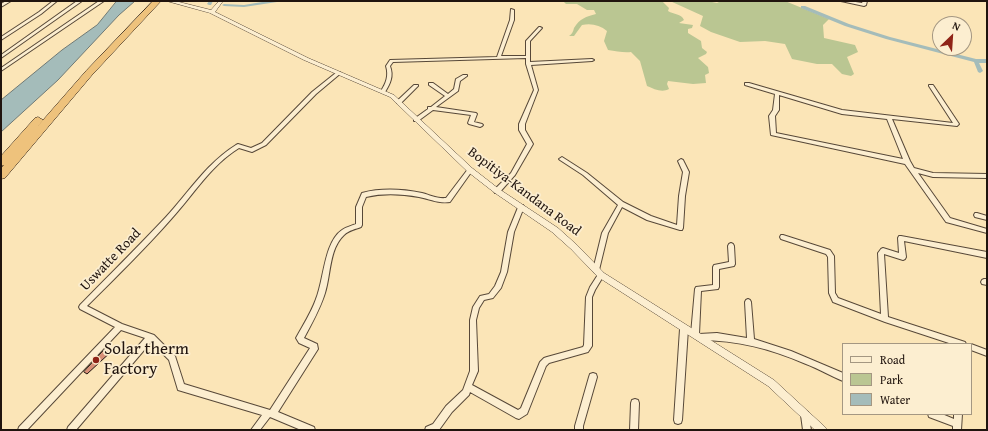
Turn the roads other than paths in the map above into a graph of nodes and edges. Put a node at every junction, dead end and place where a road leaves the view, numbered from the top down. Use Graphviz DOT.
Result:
graph roads {
  1 [pos="8,1"];
  2 [pos="55,1"];
  3 [pos="80,1"];
  4 [pos="102,1"];
  5 [pos="149,1"];
  6 [pos="157,1"];
  7 [pos="169,1"];
  8 [pos="220,1"];
  9 [pos="843,1"];
  10 [pos="865,1"];
  11 [pos="1,6"];
  12 [pos="512,10"];
  13 [pos="212,12"];
  14 [pos="540,28"];
  15 [pos="1,39"];
  16 [pos="499,57"];
  17 [pos="528,57"];
  18 [pos="1,58"];
  19 [pos="592,60"];
  20 [pos="528,64"];
  21 [pos="1,70"];
  22 [pos="339,73"];
  23 [pos="466,76"];
  24 [pos="431,84"];
  25 [pos="747,84"];
  26 [pos="416,86"];
  27 [pos="931,86"];
  28 [pos="383,91"];
  29 [pos="777,94"];
  30 [pos="448,96"];
  31 [pos="399,102"];
  32 [pos="430,108"];
  33 [pos="889,118"];
  34 [pos="416,120"];
  35 [pos="480,125"];
  36 [pos="562,159"];
  37 [pos="681,161"];
  38 [pos="1,162"];
  39 [pos="908,162"];
  40 [pos="470,170"];
  41 [pos="913,170"];
  42 [pos="1,175"];
  43 [pos="987,176"];
  44 [pos="497,191"];
  45 [pos="622,204"];
  46 [pos="521,207"];
  47 [pos="977,215"];
  48 [pos="987,218"];
  49 [pos="987,231"];
  50 [pos="783,237"];
  51 [pos="731,246"];
  52 [pos="987,255"];
  53 [pos="598,273"];
  54 [pos="748,302"];
  55 [pos="885,319"];
  56 [pos="120,326"];
  57 [pos="684,328"];
  58 [pos="697,336"];
  59 [pos="151,337"];
  60 [pos="751,342"];
  61 [pos="954,343"];
  62 [pos="972,347"];
  63 [pos="987,353"];
  64 [pos="592,377"];
  65 [pos="842,378"];
  66 [pos="468,387"];
  67 [pos="635,403"];
  68 [pos="805,413"];
  69 [pos="270,414"];
  70 [pos="934,415"];
  71 [pos="958,415"];
  72 [pos="678,420"];
  73 [pos="957,427"];
  74 [pos="22,430"];
  75 [pos="71,430"];
  76 [pos="255,430"];
  77 [pos="311,430"];
  78 [pos="429,430"];
  79 [pos="580,430"];
  80 [pos="634,430"];
  81 [pos="807,430"];
  82 [pos="822,430"];
  1 -- 11 [label="street"];
  2 -- 15 [label="street"];
  3 -- 18 [label="street"];
  4 -- 21 [label="street"];
  5 -- 38 [label="highway"];
  6 -- 42 [label="highway"];
  7 -- 13 [label="street, Bopitiya-Kandana Road"];
  8 -- 13 [label="street"];
  9 -- 10 [label="street"];
  12 -- 16 [label="street"];
  13 -- 22 [label="street, Bopitiya-Kandana Road"];
  14 -- 17 [label="street"];
  16 -- 17 [label="street"];
  16 -- 28 [label="street"];
  17 -- 20 [label="street"];
  19 -- 20 [label="street"];
  20 -- 44 [label="street"];
  22 -- 28 [label="street, Bopitiya-Kandana Road"];
  22 -- 56 [label="street, Uswatte Road"];
  23 -- 30 [label="street"];
  24 -- 30 [label="street"];
  25 -- 29 [label="street"];
  26 -- 31 [label="street"];
  27 -- 33 [label="street"];
  28 -- 31 [label="street, Bopitiya-Kandana Road"];
  29 -- 33 [label="street"];
  29 -- 39 [label="street"];
  30 -- 32 [label="street"];
  31 -- 34 [label="street, Bopitiya-Kandana Road"];
  32 -- 34 [label="street"];
  32 -- 35 [label="street"];
  33 -- 39 [label="street"];
  34 -- 40 [label="street, Bopitiya-Kandana Road"];
  36 -- 45 [label="street"];
  37 -- 45 [label="street"];
  39 -- 41 [label="street"];
  40 -- 44 [label="street, Bopitiya-Kandana Road"];
  40 -- 69 [label="street"];
  41 -- 43 [label="street"];
  41 -- 49 [label="street"];
  44 -- 46 [label="street, Bopitiya-Kandana Road"];
  45 -- 53 [label="street"];
  46 -- 53 [label="street, Bopitiya-Kandana Road"];
  46 -- 66 [label="street"];
  47 -- 48 [label="street"];
  50 -- 55 [label="street"];
  51 -- 58 [label="street"];
  52 -- 55 [label="street"];
  53 -- 57 [label="street, Bopitiya-Kandana Road"];
  53 -- 66 [label="street"];
  54 -- 60 [label="street"];
  55 -- 61 [label="street"];
  56 -- 59 [label="street, Uswatte Road"];
  56 -- 74 [label="street"];
  57 -- 58 [label="street, Bopitiya-Kandana Road"];
  57 -- 72 [label="street"];
  58 -- 60 [label="street"];
  58 -- 68 [label="street, Bopitiya-Kandana Road"];
  59 -- 69 [label="street, Uswatte Road"];
  59 -- 75 [label="street"];
  60 -- 65 [label="street"];
  62 -- 63 [label="street"];
  64 -- 79 [label="street"];
  66 -- 78 [label="street"];
  67 -- 80 [label="street"];
  68 -- 81 [label="street"];
  68 -- 82 [label="street, Bopitiya-Kandana Road"];
  69 -- 76 [label="street"];
  69 -- 77 [label="street, Uswatte Road"];
  70 -- 73 [label="street"];
  71 -- 73 [label="street"];
}
